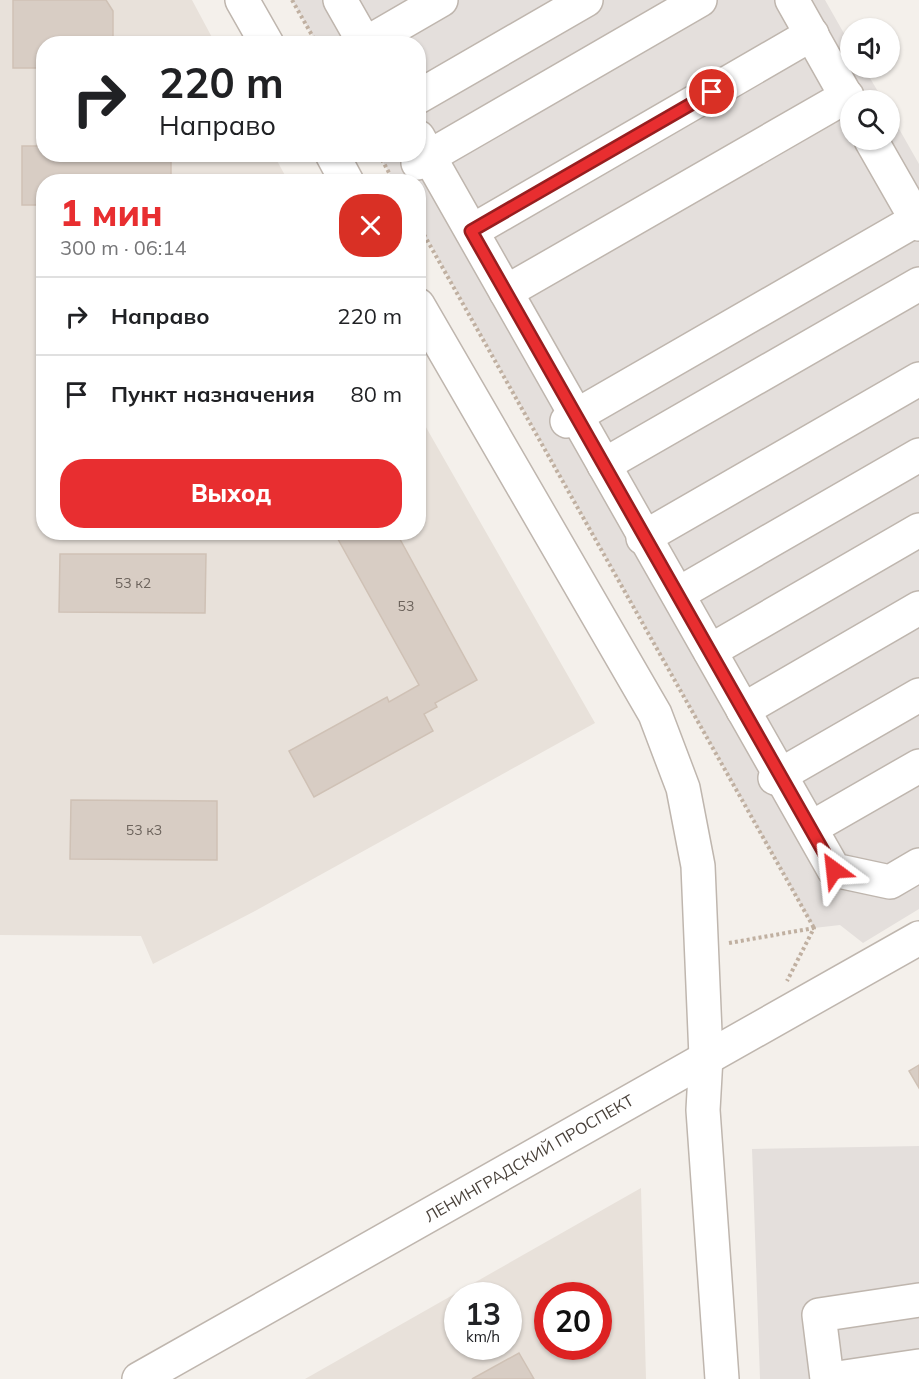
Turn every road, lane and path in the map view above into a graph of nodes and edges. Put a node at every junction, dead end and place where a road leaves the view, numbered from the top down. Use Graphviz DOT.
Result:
graph roads {
  1 [pos="242,0"];
  2 [pos="292,0"];
  3 [pos="340,0"];
  4 [pos="441,0"];
  5 [pos="586,0"];
  6 [pos="700,0"];
  7 [pos="792,0"];
  8 [pos="812,34"];
  9 [pos="262,36"];
  10 [pos="312,36"];
  11 [pos="360,36"];
  12 [pos="379,36"];
  13 [pos="843,90"];
  14 [pos="426,92"];
  15 [pos="840,105"];
  16 [pos="877,150"];
  17 [pos="426,153"];
  18 [pos="417,162"];
  19 [pos="918,222"];
  20 [pos="471,231"];
  21 [pos="426,238"];
  22 [pos="919,284"];
  23 [pos="506,292"];
  24 [pos="426,319"];
  25 [pos="919,379"];
  26 [pos="572,418"];
  27 [pos="919,455"];
  28 [pos="604,465"];
  29 [pos="919,530"];
  30 [pos="644,537"];
  31 [pos="678,594"];
  32 [pos="919,608"];
  33 [pos="710,651"];
  34 [pos="919,695"];
  35 [pos="743,710"];
  36 [pos="919,766"];
  37 [pos="778,776"];
  38 [pos="811,828"];
  39 [pos="919,865"];
  40 [pos="814,928"];
  41 [pos="919,938"];
  42 [pos="701,948"];
  43 [pos="786,1013"];
  44 [pos="706,1057"];
  45 [pos="919,1300"];
  46 [pos="919,1366"];
  47 [pos="139,1379"];
  48 [pos="722,1379"];
  49 [pos="829,1379"];
  1 -- 9 [label="street"];
  2 -- 10 [label="path"];
  3 -- 11 [label="street"];
  4 -- 12 [label="street"];
  5 -- 14 [label="street"];
  6 -- 17 [label="street"];
  7 -- 8 [label="street"];
  8 -- 13 [label="street"];
  8 -- 20 [label="street"];
  15 -- 23 [label="street"];
  16 -- 19 [label="street"];
  18 -- 20 [label="street"];
  19 -- 26 [label="street"];
  20 -- 23 [label="street"];
  21 -- 40 [label="path"];
  22 -- 28 [label="street"];
  23 -- 26 [label="street"];
  24 -- 42 [label="street"];
  25 -- 30 [label="street"];
  26 -- 28 [label="street"];
  27 -- 31 [label="street"];
  28 -- 30 [label="street"];
  29 -- 33 [label="street"];
  30 -- 31 [label="street"];
  31 -- 33 [label="street"];
  32 -- 35 [label="street"];
  33 -- 35 [label="street"];
  34 -- 37 [label="street"];
  35 -- 37 [label="street"];
  36 -- 38 [label="street"];
  37 -- 38 [label="street"];
  38 -- 39 [label="street"];
  40 -- 42 [label="path"];
  40 -- 43 [label="path"];
  41 -- 43 [label="street, ЛЕНИНГРАДСКИЙ ПРОСПЕКТ"];
  42 -- 44 [label="street"];
  43 -- 44 [label="street, ЛЕНИНГРАДСКИЙ ПРОСПЕКТ"];
  44 -- 47 [label="street, ЛЕНИНГРАДСКИЙ ПРОСПЕКТ"];
  44 -- 48 [label="street"];
  45 -- 49 [label="street"];
  46 -- 49 [label="street"];
}
